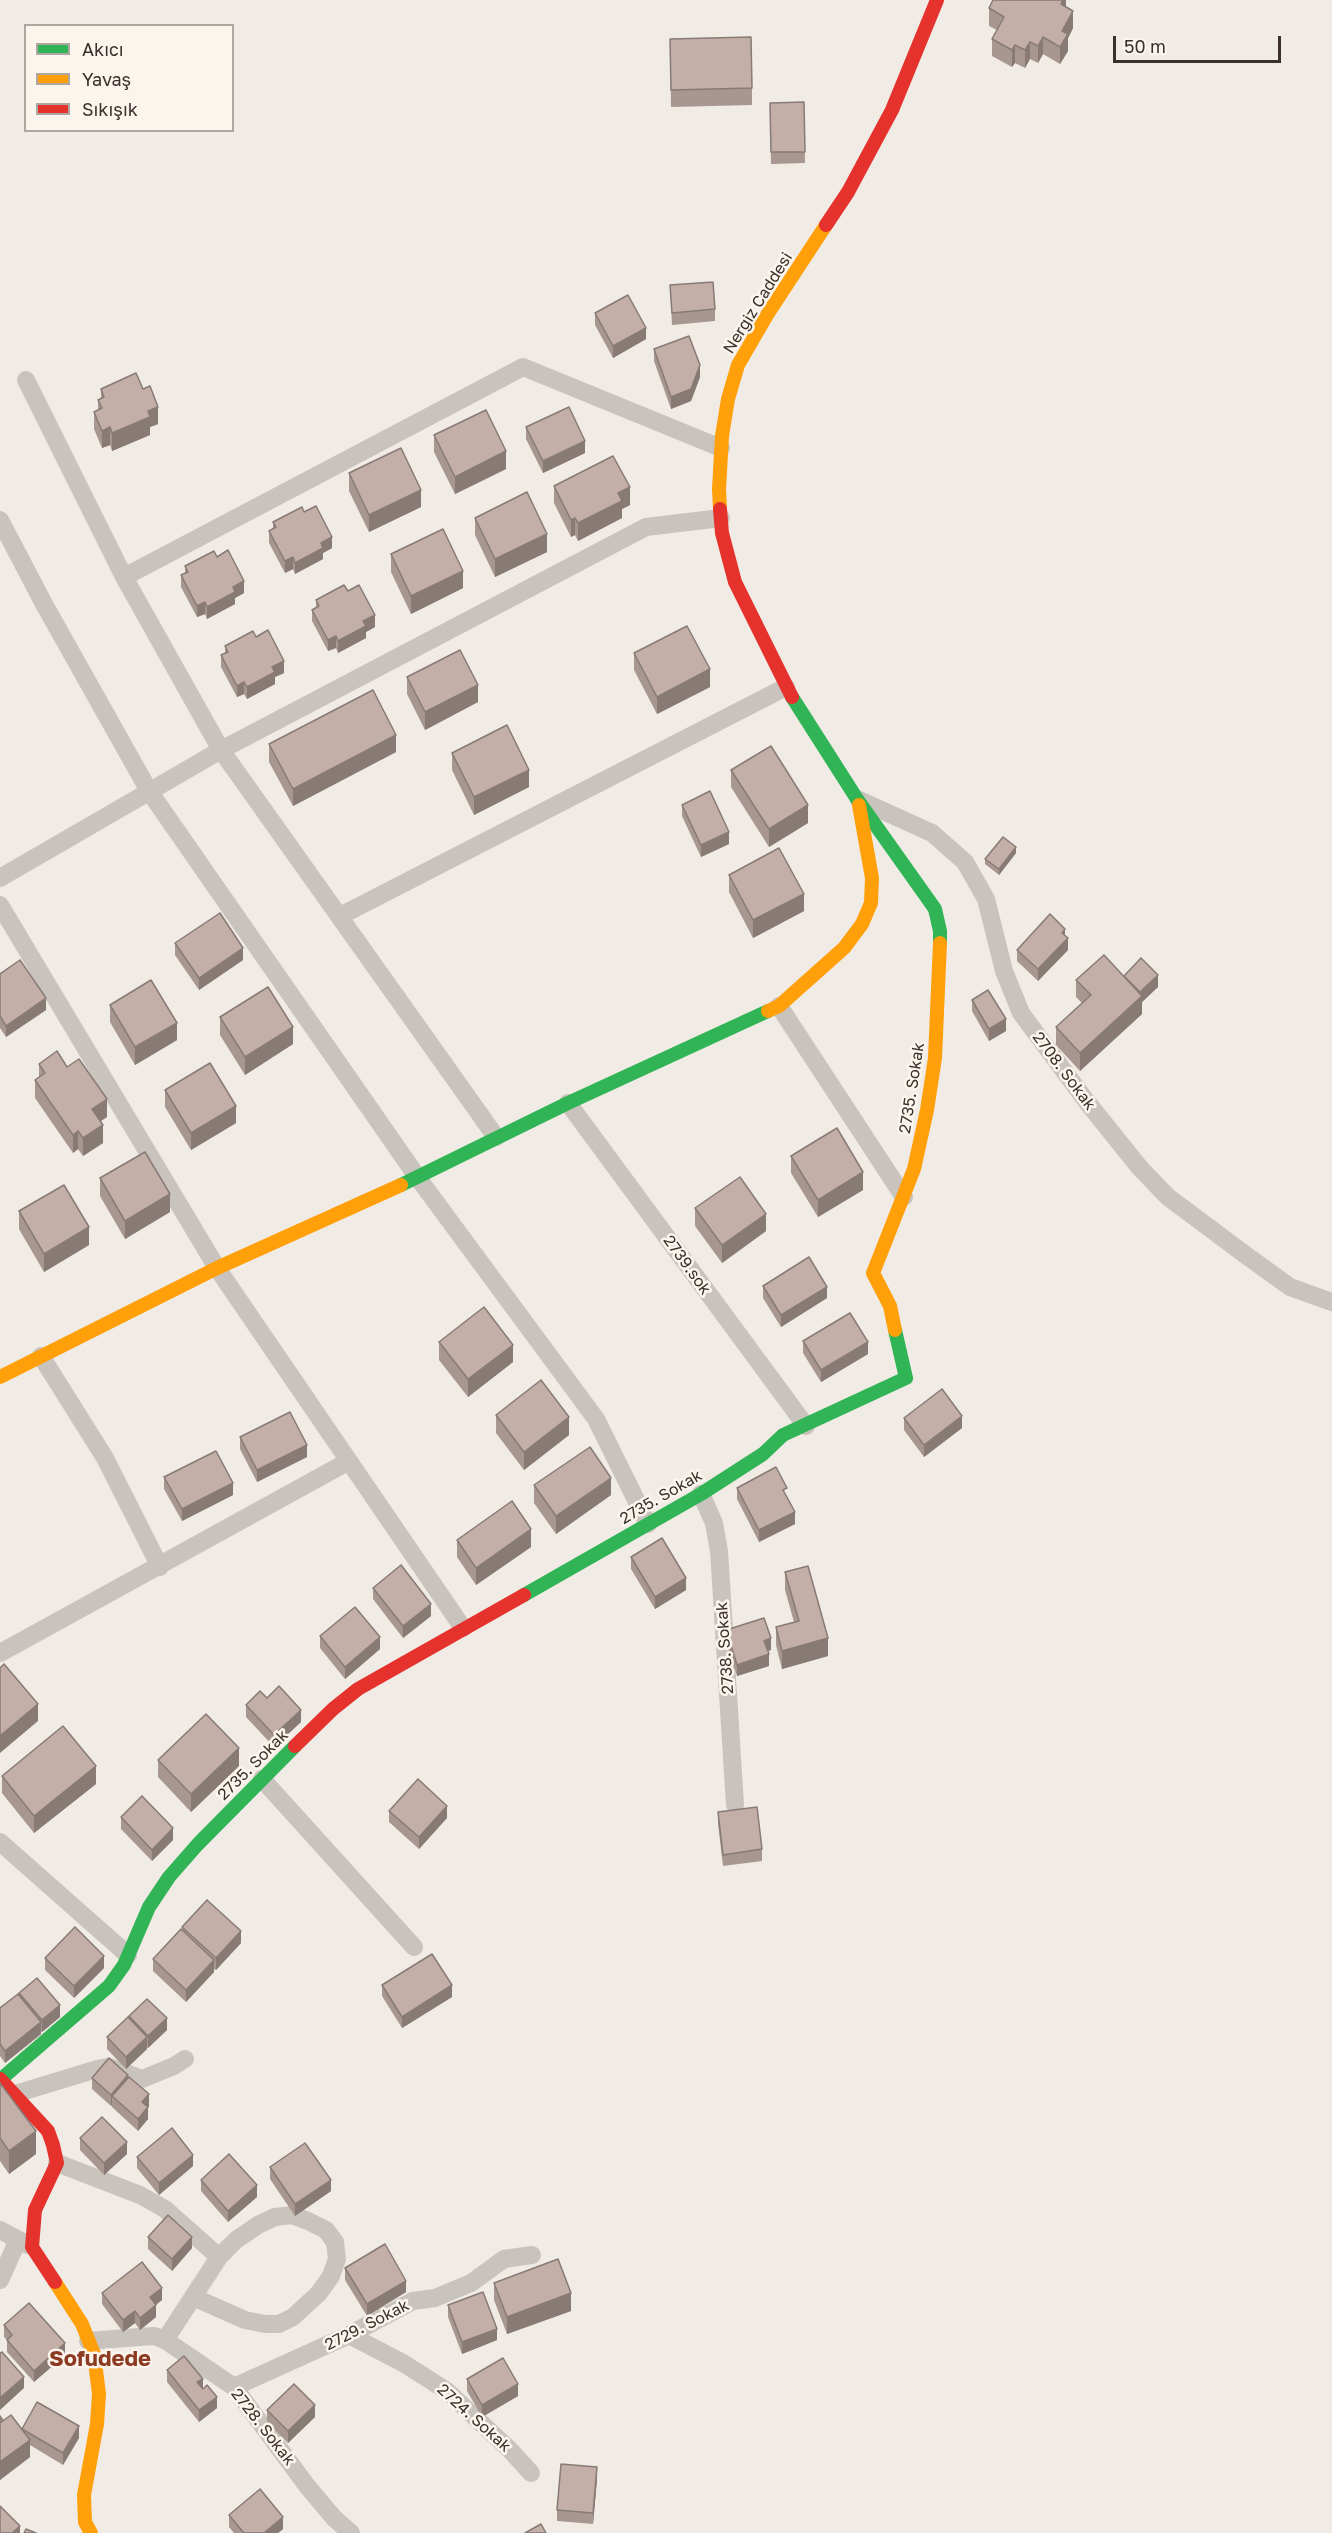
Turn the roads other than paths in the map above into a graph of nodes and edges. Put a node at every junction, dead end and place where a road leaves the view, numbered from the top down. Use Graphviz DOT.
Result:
graph roads {
  1 [pos="937,0"];
  2 [pos="26,380"];
  3 [pos="721,447"];
  4 [pos="721,518"];
  5 [pos="0,520"];
  6 [pos="124,577"];
  7 [pos="786,687"];
  8 [pos="221,750"];
  9 [pos="149,791"];
  10 [pos="857,799"];
  11 [pos="0,878"];
  12 [pos="0,905"];
  13 [pos="340,916"];
  14 [pos="779,1006"];
  15 [pos="568,1103"];
  16 [pos="496,1137"];
  17 [pos="418,1179"];
  18 [pos="903,1197"];
  19 [pos="217,1268"];
  20 [pos="1332,1302"];
  21 [pos="41,1356"];
  22 [pos="0,1377"];
  23 [pos="806,1426"];
  24 [pos="349,1461"];
  25 [pos="701,1494"];
  26 [pos="648,1524"];
  27 [pos="160,1567"];
  28 [pos="463,1628"];
  29 [pos="0,1653"];
  30 [pos="262,1779"];
  31 [pos="735,1805"];
  32 [pos="0,1842"];
  33 [pos="414,1947"];
  34 [pos="128,1955"];
  35 [pos="185,2059"];
  36 [pos="0,2080"];
  37 [pos="15,2094"];
  38 [pos="57,2163"];
  39 [pos="0,2230"];
  40 [pos="25,2243"];
  41 [pos="532,2255"];
  42 [pos="219,2258"];
  43 [pos="0,2280"];
  44 [pos="193,2297"];
  45 [pos="349,2335"];
  46 [pos="165,2340"];
  47 [pos="88,2341"];
  48 [pos="234,2387"];
  49 [pos="531,2473"];
  50 [pos="91,2533"];
  51 [pos="351,2533"];
  1 -- 3 [label="street, Nergiz Caddesi"];
  2 -- 6 [label="street"];
  3 -- 4 [label="street, Nergiz Caddesi"];
  3 -- 6 [label="street"];
  4 -- 7 [label="street, Nergiz Caddesi"];
  4 -- 8 [label="street"];
  5 -- 9 [label="street"];
  6 -- 8 [label="street"];
  7 -- 10 [label="street, Nergiz Caddesi"];
  7 -- 13 [label="street"];
  8 -- 9 [label="street"];
  8 -- 13 [label="street"];
  9 -- 11 [label="street"];
  9 -- 17 [label="street"];
  10 -- 14 [label="street"];
  10 -- 18 [label="street, 2735. Sokak"];
  10 -- 20 [label="street, 2708. Sokak"];
  12 -- 19 [label="street"];
  13 -- 16 [label="street"];
  14 -- 15 [label="street"];
  14 -- 18 [label="street"];
  15 -- 16 [label="street"];
  15 -- 23 [label="street, 2739.sok"];
  16 -- 17 [label="street"];
  17 -- 19 [label="street"];
  17 -- 26 [label="street"];
  18 -- 23 [label="street, 2735. Sokak"];
  19 -- 21 [label="street"];
  19 -- 24 [label="street"];
  21 -- 22 [label="street"];
  21 -- 27 [label="street"];
  23 -- 25 [label="street, 2735. Sokak"];
  24 -- 27 [label="street"];
  24 -- 28 [label="street"];
  25 -- 26 [label="street, 2735. Sokak"];
  25 -- 31 [label="street, 2738. Sokak"];
  26 -- 28 [label="street, 2735. Sokak"];
  27 -- 29 [label="street"];
  28 -- 30 [label="street, 2735. Sokak"];
  30 -- 33 [label="street"];
  30 -- 34 [label="street, 2735. Sokak"];
  32 -- 34 [label="street"];
  34 -- 36 [label="street, 2735. Sokak"];
  35 -- 37 [label="street"];
  36 -- 37 [label="street"];
  37 -- 38 [label="street"];
  38 -- 40 [label="street"];
  38 -- 42 [label="street"];
  39 -- 40 [label="street"];
  40 -- 43 [label="street"];
  40 -- 47 [label="street"];
  41 -- 45 [label="street, 2729. Sokak"];
  42 -- 44 [label="street"];
  42 -- 44 [label="street"];
  44 -- 46 [label="street"];
  45 -- 48 [label="street, 2729. Sokak"];
  45 -- 49 [label="street, 2724. Sokak"];
  46 -- 47 [label="street, 2728. Sokak"];
  46 -- 48 [label="street, 2728. Sokak"];
  47 -- 50 [label="street"];
  48 -- 51 [label="street, 2728. Sokak"];
}
